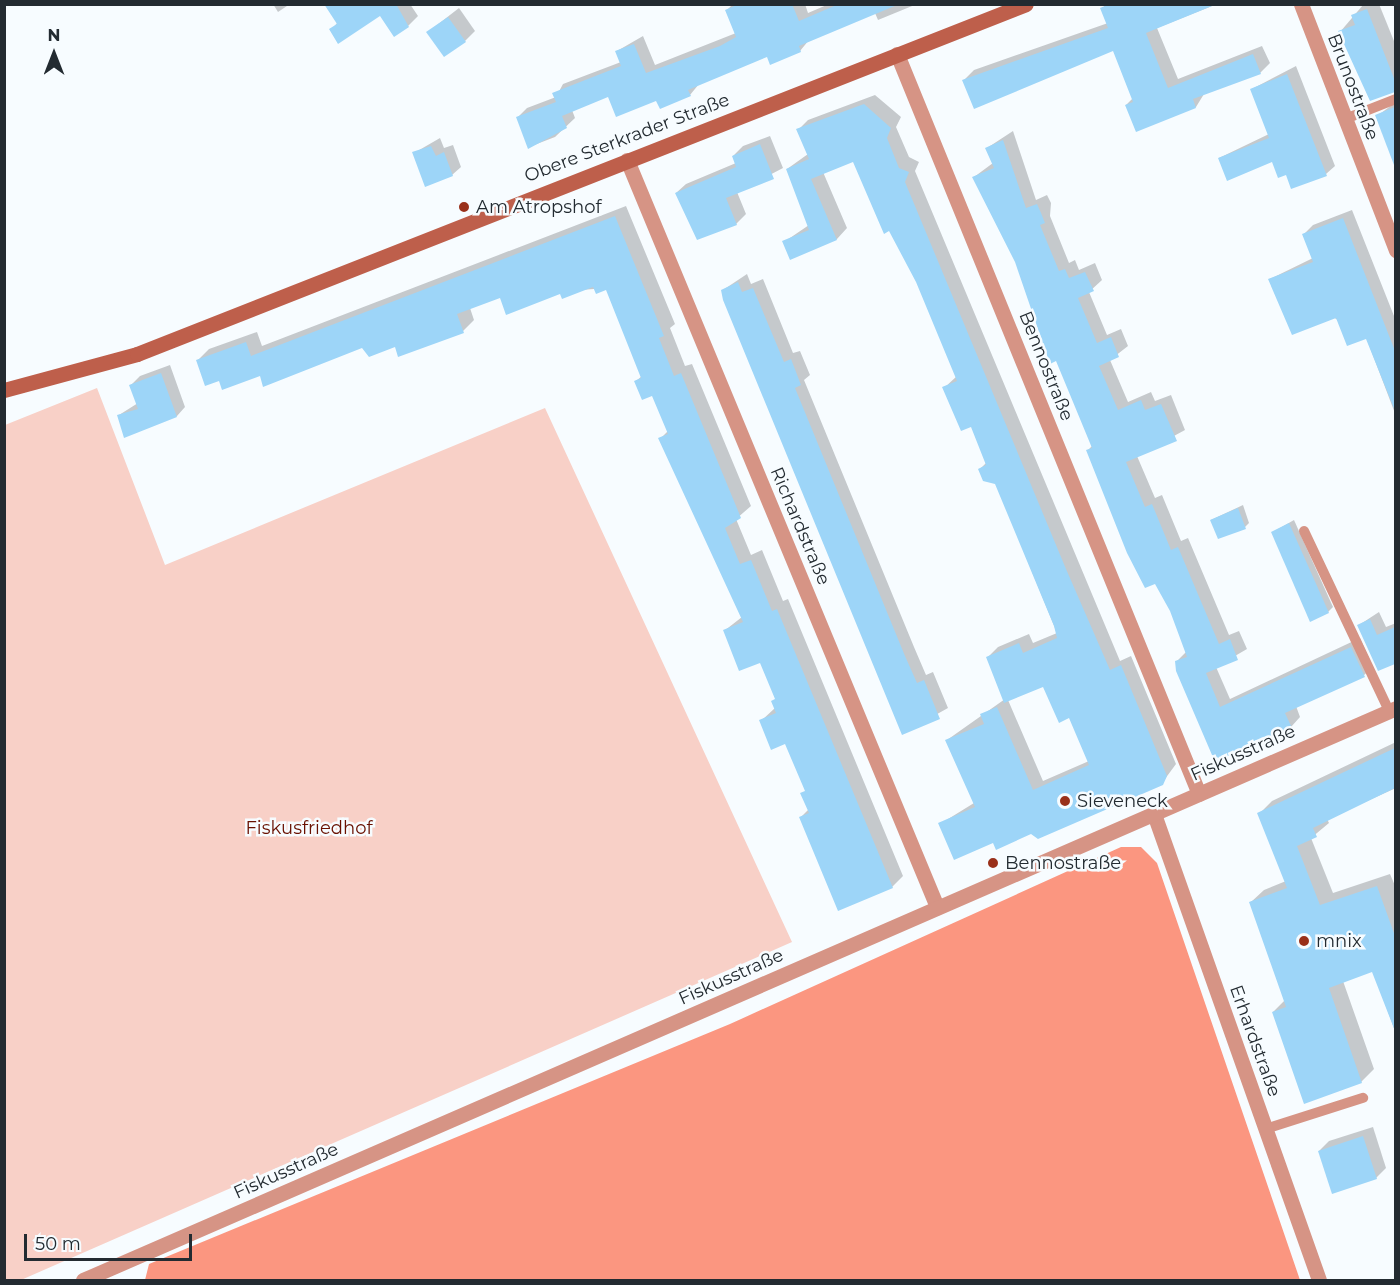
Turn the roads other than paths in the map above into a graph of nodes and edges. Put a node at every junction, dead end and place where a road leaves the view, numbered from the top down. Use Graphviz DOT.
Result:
graph roads {
  1 [pos="1026,4"];
  2 [pos="1301,4"];
  3 [pos="897,54"];
  4 [pos="1395,99"];
  5 [pos="1345,119"];
  6 [pos="627,160"];
  7 [pos="1395,250"];
  8 [pos="4,390"];
  9 [pos="1304,531"];
  10 [pos="1392,710"];
  11 [pos="1199,794"];
  12 [pos="1154,814"];
  13 [pos="937,907"];
  14 [pos="1363,1098"];
  15 [pos="1265,1129"];
  16 [pos="83,1281"];
  17 [pos="1319,1281"];
  1 -- 3 [label="street, Obere Sterkrader Straße"];
  2 -- 5 [label="street, Brunostraße"];
  3 -- 6 [label="street, Obere Sterkrader Straße"];
  3 -- 11 [label="street, Bennostraße"];
  4 -- 5 [label="lane"];
  5 -- 7 [label="street, Brunostraße"];
  6 -- 8 [label="street, Obere Sterkrader Straße"];
  6 -- 13 [label="street, Richardstraße"];
  9 -- 10 [label="lane"];
  10 -- 11 [label="street, Fiskusstraße"];
  11 -- 12 [label="street, Fiskusstraße"];
  12 -- 13 [label="street, Fiskusstraße"];
  12 -- 15 [label="street, Erhardstraße"];
  13 -- 16 [label="street, Fiskusstraße"];
  14 -- 15 [label="lane"];
  15 -- 17 [label="street, Erhardstraße"];
}
